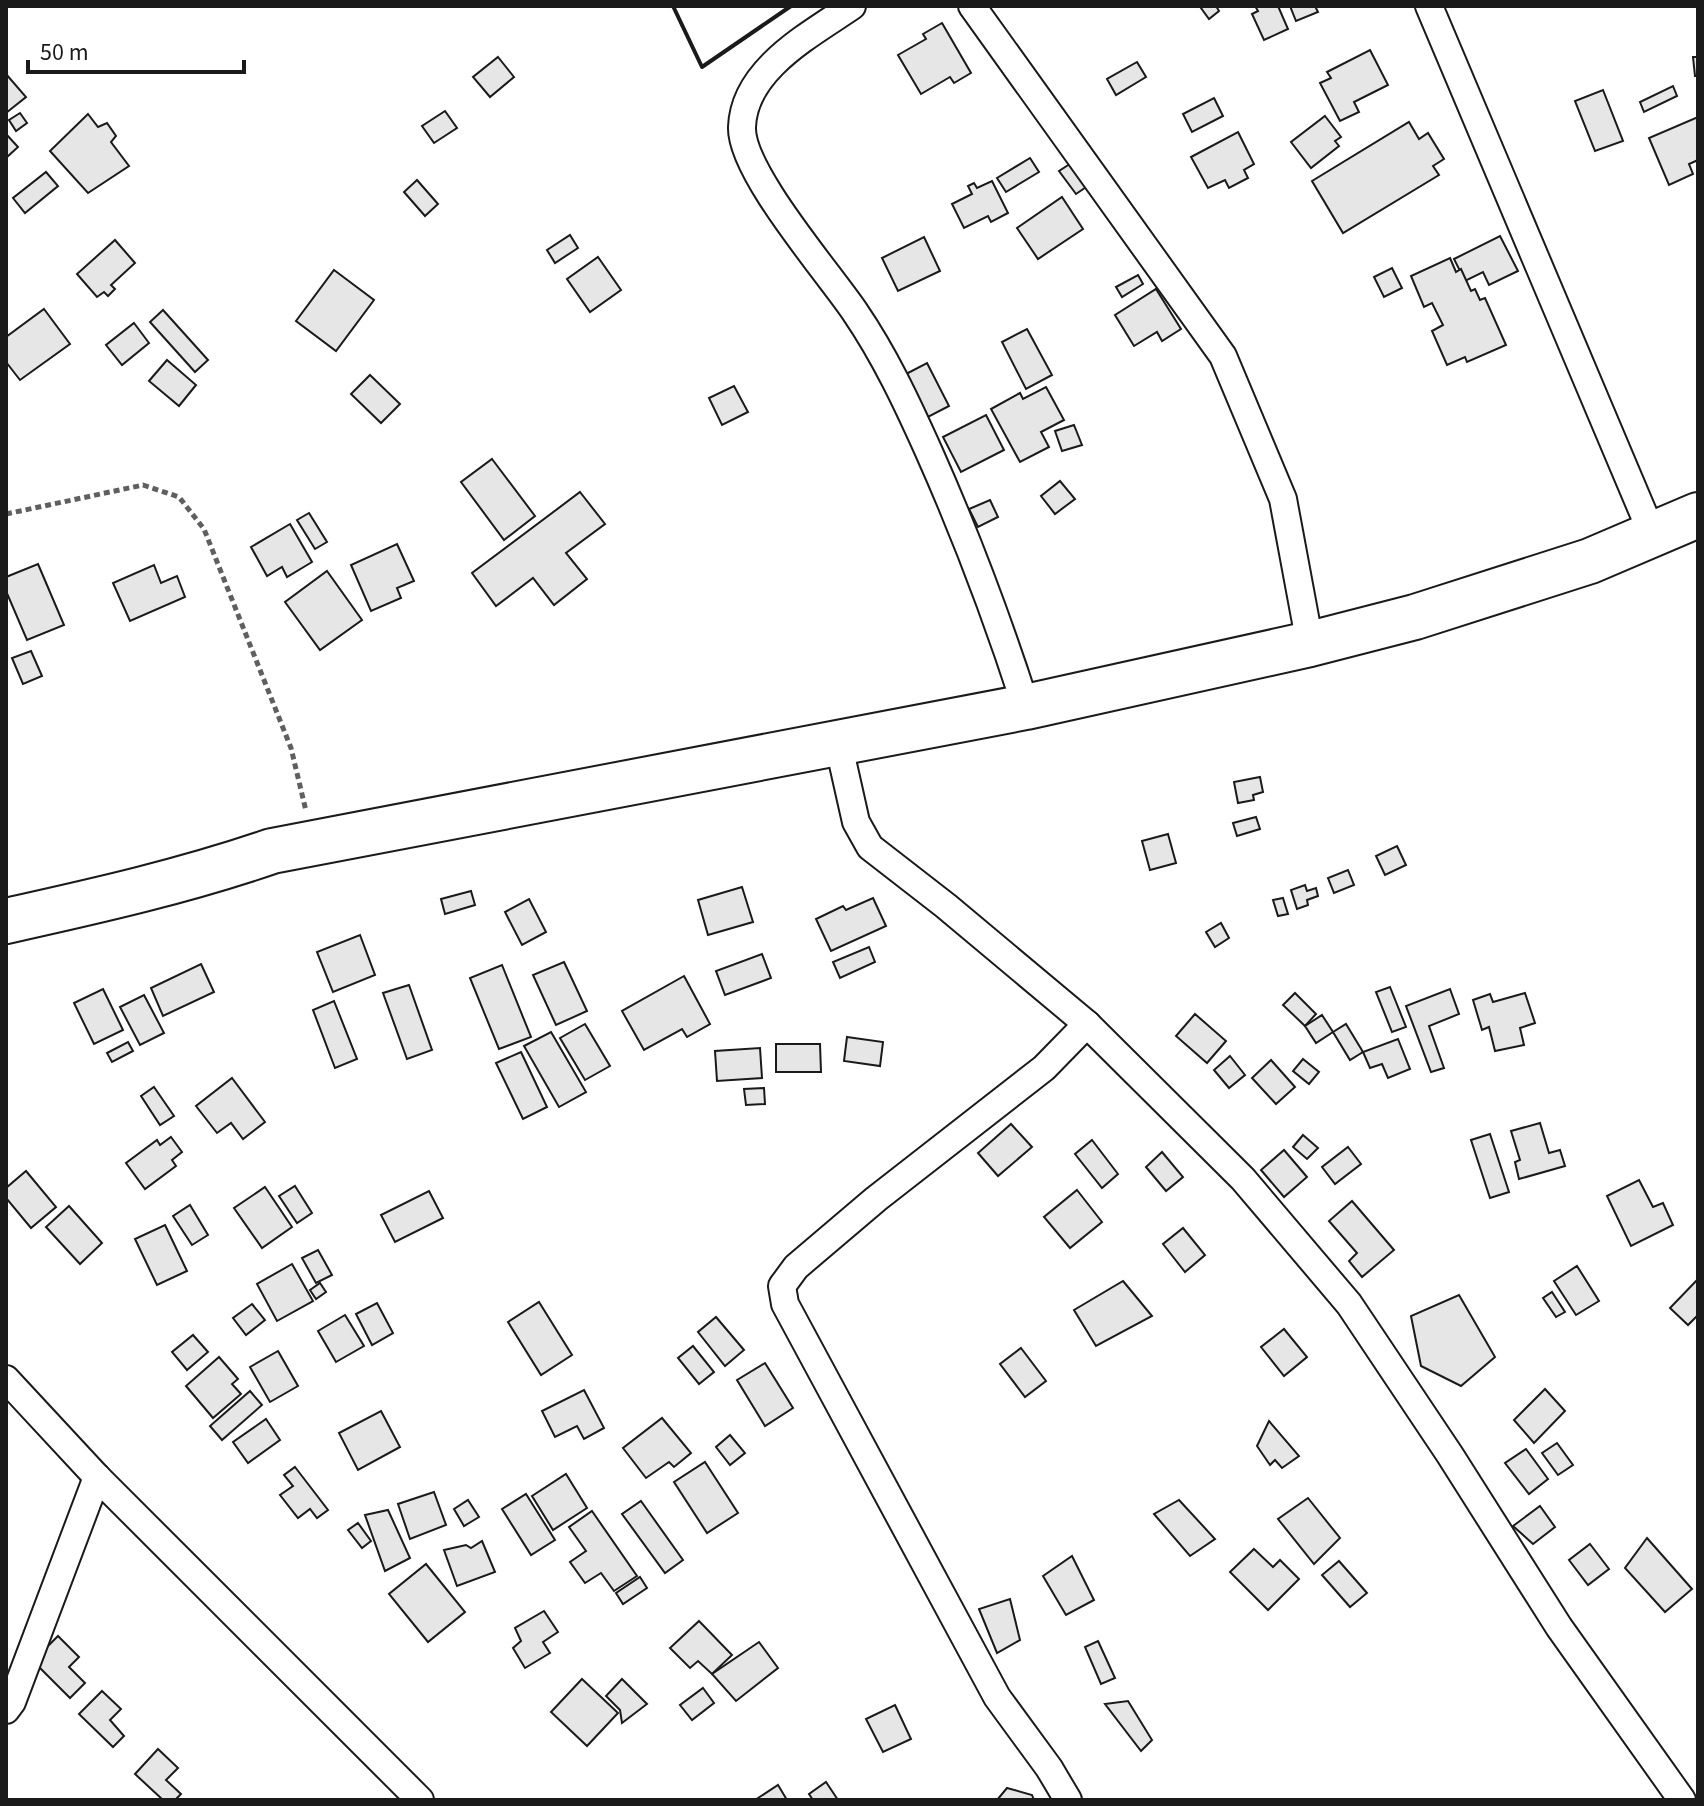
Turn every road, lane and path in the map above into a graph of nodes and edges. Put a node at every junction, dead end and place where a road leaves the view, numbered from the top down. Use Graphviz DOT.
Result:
graph roads {
  1 [pos="852,6"];
  2 [pos="972,6"];
  3 [pos="1429,6"];
  4 [pos="6,514"];
  5 [pos="1698,515"];
  6 [pos="1653,536"];
  7 [pos="1310,644"];
  8 [pos="1026,707"];
  9 [pos="838,742"];
  10 [pos="292,847"];
  11 [pos="6,891"];
  12 [pos="6,921"];
  13 [pos="1087,1024"];
  14 [pos="6,1379"];
  15 [pos="97,1477"];
  16 [pos="6,1710"];
  17 [pos="420,1800"];
  18 [pos="1068,1800"];
  19 [pos="1682,1800"];
  1 -- 8 [label="street"];
  2 -- 7 [label="street"];
  3 -- 6 [label="street"];
  4 -- 10 [label="path"];
  5 -- 6 [label="highway"];
  6 -- 7 [label="highway"];
  7 -- 8 [label="highway"];
  8 -- 9 [label="highway"];
  9 -- 10 [label="highway"];
  9 -- 13 [label="street"];
  10 -- 11 [label="highway"];
  10 -- 12 [label="highway"];
  13 -- 18 [label="street"];
  13 -- 19 [label="street"];
  14 -- 15 [label="street"];
  15 -- 16 [label="street"];
  15 -- 17 [label="street"];
}
